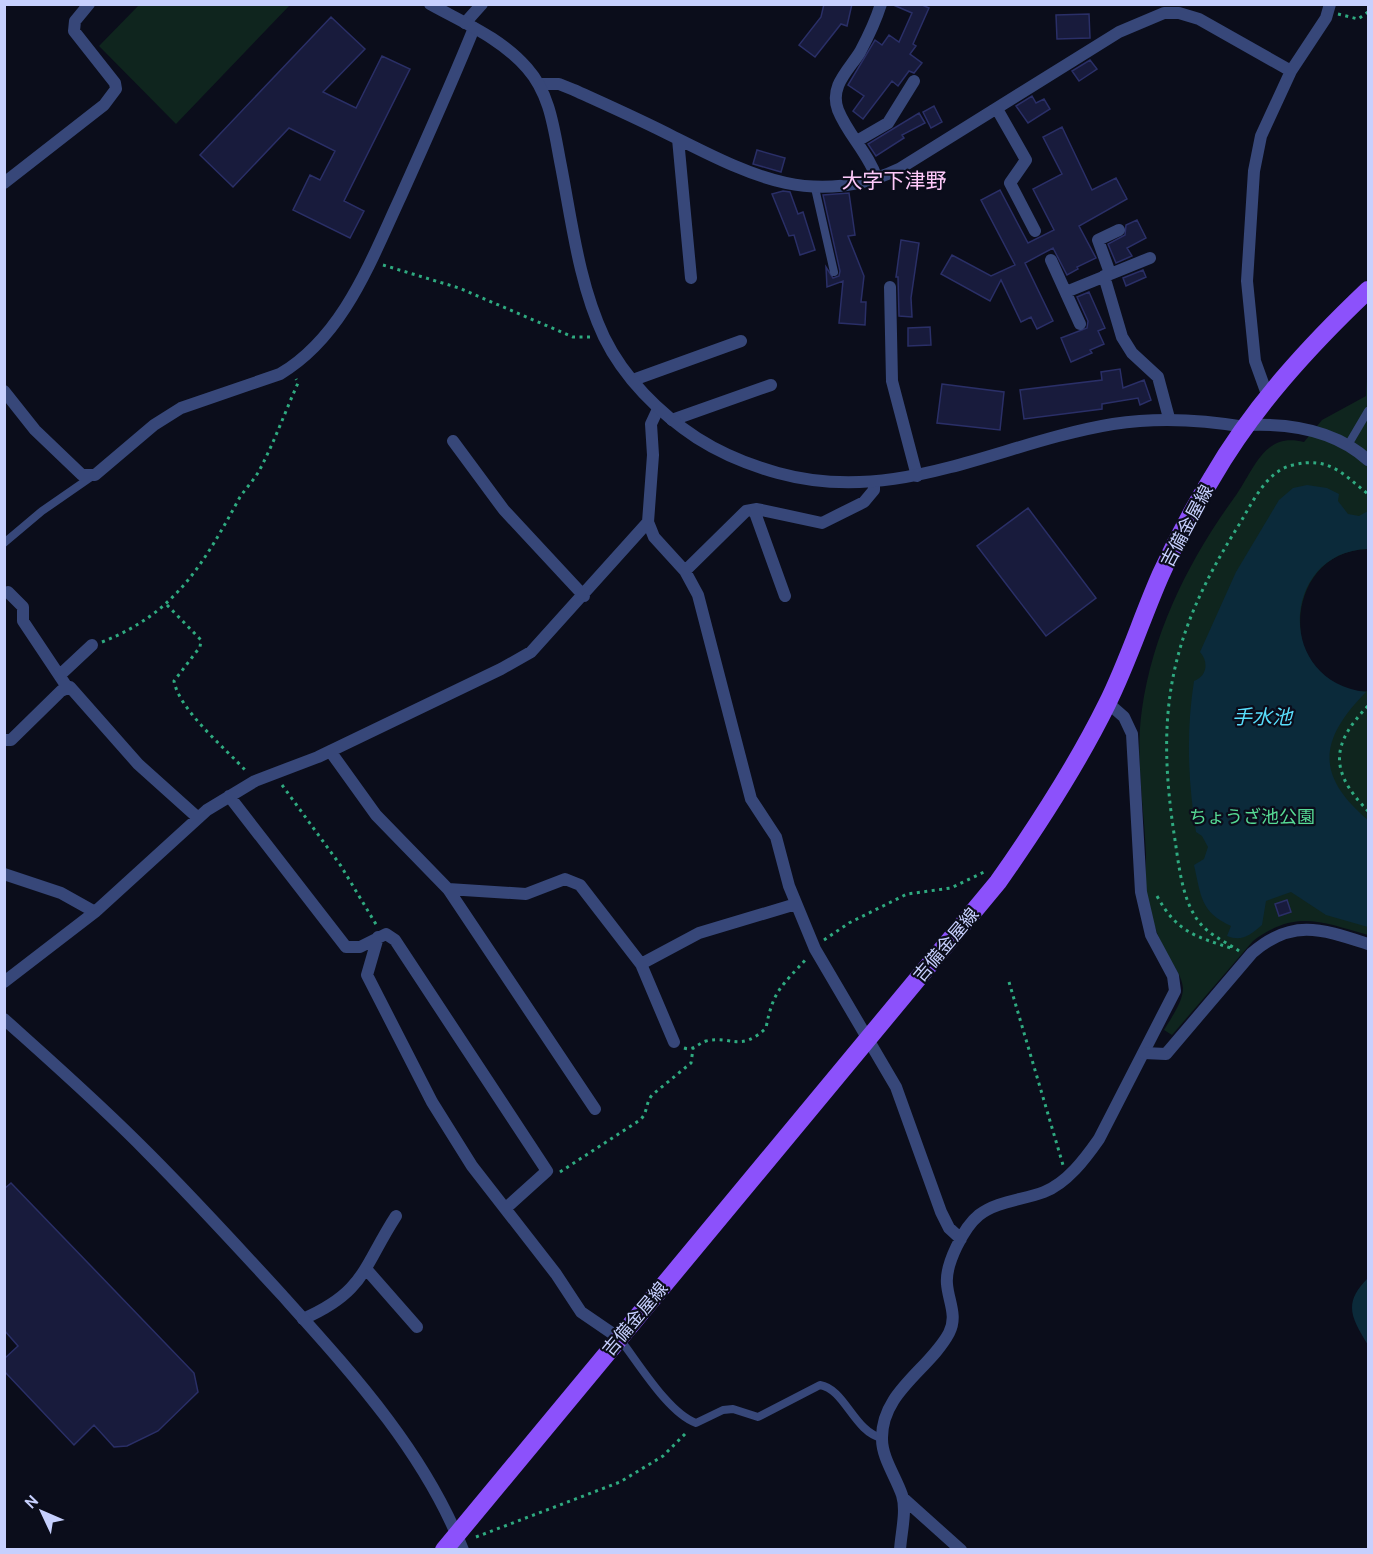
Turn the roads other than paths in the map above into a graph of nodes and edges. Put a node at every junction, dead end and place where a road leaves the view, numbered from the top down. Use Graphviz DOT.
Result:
graph roads {
  1 [pos="89,4"];
  2 [pos="430,4"];
  3 [pos="881,4"];
  4 [pos="1329,8"];
  5 [pos="473,15"];
  6 [pos="1291,71"];
  7 [pos="914,81"];
  8 [pos="539,84"];
  9 [pos="997,109"];
  10 [pos="678,139"];
  11 [pos="857,141"];
  12 [pos="877,179"];
  13 [pos="4,183"];
  14 [pos="815,188"];
  15 [pos="1119,230"];
  16 [pos="1035,231"];
  17 [pos="1150,258"];
  18 [pos="1051,260"];
  19 [pos="834,272"];
  20 [pos="1107,275"];
  21 [pos="691,278"];
  22 [pos="890,287"];
  23 [pos="1368,290"];
  24 [pos="1066,292"];
  25 [pos="1080,324"];
  26 [pos="741,341"];
  27 [pos="633,380"];
  28 [pos="771,384"];
  29 [pos="4,391"];
  30 [pos="1268,397"];
  31 [pos="658,409"];
  32 [pos="1368,411"];
  33 [pos="1169,418"];
  34 [pos="672,420"];
  35 [pos="1245,426"];
  36 [pos="453,441"];
  37 [pos="1348,445"];
  38 [pos="1368,460"];
  39 [pos="95,475"];
  40 [pos="917,476"];
  41 [pos="874,483"];
  42 [pos="754,510"];
  43 [pos="648,522"];
  44 [pos="4,543"];
  45 [pos="685,571"];
  46 [pos="8,592"];
  47 [pos="584,596"];
  48 [pos="785,596"];
  49 [pos="92,645"];
  50 [pos="61,674"];
  51 [pos="67,687"];
  52 [pos="1108,703"];
  53 [pos="4,740"];
  54 [pos="330,751"];
  55 [pos="229,796"];
  56 [pos="197,817"];
  57 [pos="4,874"];
  58 [pos="448,888"];
  59 [pos="796,904"];
  60 [pos="95,912"];
  61 [pos="378,937"];
  62 [pos="1368,944"];
  63 [pos="641,964"];
  64 [pos="4,982"];
  65 [pos="4,1019"];
  66 [pos="867,1040"];
  67 [pos="674,1042"];
  68 [pos="1144,1053"];
  69 [pos="595,1109"];
  70 [pos="506,1208"];
  71 [pos="396,1216"];
  72 [pos="961,1239"];
  73 [pos="367,1270"];
  74 [pos="303,1319"];
  75 [pos="417,1327"];
  76 [pos="619,1338"];
  77 [pos="882,1438"];
  78 [pos="903,1498"];
  79 [pos="456,1544"];
  80 [pos="900,1550"];
  81 [pos="962,1550"];
  1 -- 13 [label="street"];
  2 -- 5 [label="street"];
  3 -- 11 [label="street"];
  4 -- 6 [label="street"];
  5 -- 8 [label="street"];
  5 -- 39 [label="street"];
  6 -- 9 [label="street"];
  6 -- 30 [label="street"];
  7 -- 11 [label="street"];
  8 -- 10 [label="street"];
  8 -- 27 [label="street"];
  9 -- 12 [label="street"];
  9 -- 16 [label="street"];
  10 -- 14 [label="street"];
  10 -- 21 [label="street"];
  11 -- 12 [label="street"];
  12 -- 14 [label="street"];
  14 -- 19 [label="lane"];
  15 -- 20 [label="street"];
  17 -- 20 [label="street"];
  18 -- 24 [label="street"];
  20 -- 24 [label="street"];
  20 -- 33 [label="street"];
  22 -- 40 [label="street"];
  23 -- 30 [label="main road, 吉備金屋線"];
  24 -- 25 [label="street"];
  26 -- 27 [label="street"];
  27 -- 31 [label="street"];
  28 -- 34 [label="street"];
  29 -- 39 [label="street"];
  30 -- 35 [label="main road, 吉備金屋線"];
  31 -- 34 [label="street"];
  31 -- 43 [label="street"];
  32 -- 37 [label="lane"];
  33 -- 35 [label="street"];
  33 -- 40 [label="street"];
  34 -- 41 [label="street"];
  35 -- 37 [label="street"];
  35 -- 52 [label="main road, 吉備金屋線"];
  36 -- 47 [label="street"];
  37 -- 38 [label="street"];
  39 -- 44 [label="lane"];
  40 -- 41 [label="street"];
  41 -- 42 [label="street"];
  42 -- 45 [label="street"];
  42 -- 48 [label="street"];
  43 -- 45 [label="street"];
  43 -- 47 [label="street"];
  45 -- 59 [label="street"];
  46 -- 50 [label="street"];
  47 -- 54 [label="street"];
  49 -- 50 [label="street"];
  50 -- 51 [label="street"];
  51 -- 53 [label="street"];
  51 -- 56 [label="street"];
  52 -- 66 [label="main road, 吉備金屋線"];
  52 -- 68 [label="street"];
  54 -- 55 [label="street"];
  54 -- 58 [label="street"];
  55 -- 56 [label="street"];
  55 -- 61 [label="street"];
  56 -- 60 [label="street"];
  57 -- 60 [label="street"];
  58 -- 63 [label="street"];
  58 -- 69 [label="street"];
  59 -- 63 [label="street"];
  59 -- 66 [label="street"];
  60 -- 64 [label="street"];
  61 -- 70 [label="street"];
  61 -- 70 [label="street"];
  62 -- 68 [label="street"];
  63 -- 67 [label="street"];
  65 -- 74 [label="street"];
  66 -- 72 [label="street"];
  66 -- 76 [label="main road, 吉備金屋線"];
  68 -- 72 [label="street"];
  70 -- 76 [label="street"];
  71 -- 73 [label="street"];
  72 -- 77 [label="street"];
  73 -- 74 [label="street"];
  73 -- 75 [label="street"];
  74 -- 79 [label="street"];
  76 -- 77 [label="lane"];
  76 -- 79 [label="main road, 吉備金屋線"];
  77 -- 78 [label="street"];
  78 -- 80 [label="street"];
  78 -- 81 [label="street"];
}
